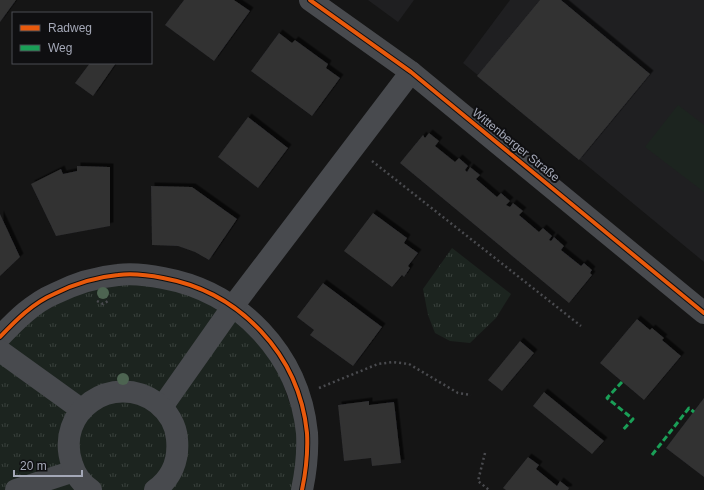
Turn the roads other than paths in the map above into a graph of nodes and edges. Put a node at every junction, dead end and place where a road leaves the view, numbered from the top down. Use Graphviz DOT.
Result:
graph roads {
  1 [pos="310,0"];
  2 [pos="411,72"];
  3 [pos="233,306"];
  4 [pos="704,313"];
  5 [pos="0,337"];
  6 [pos="0,351"];
  7 [pos="162,407"];
  8 [pos="82,410"];
  9 [pos="74,471"];
  10 [pos="168,486"];
  11 [pos="16,490"];
  12 [pos="91,490"];
  13 [pos="302,490"];
  1 -- 2 [label="street, Wittenberger Straße"];
  2 -- 3 [label="street"];
  2 -- 4 [label="street, Wittenberger Straße"];
  3 -- 5 [label="street"];
  3 -- 7 [label="street"];
  3 -- 13 [label="street"];
  6 -- 8 [label="street"];
  7 -- 8 [label="street"];
  7 -- 10 [label="street"];
  8 -- 9 [label="street"];
  9 -- 11 [label="street"];
  9 -- 12 [label="street"];
}
